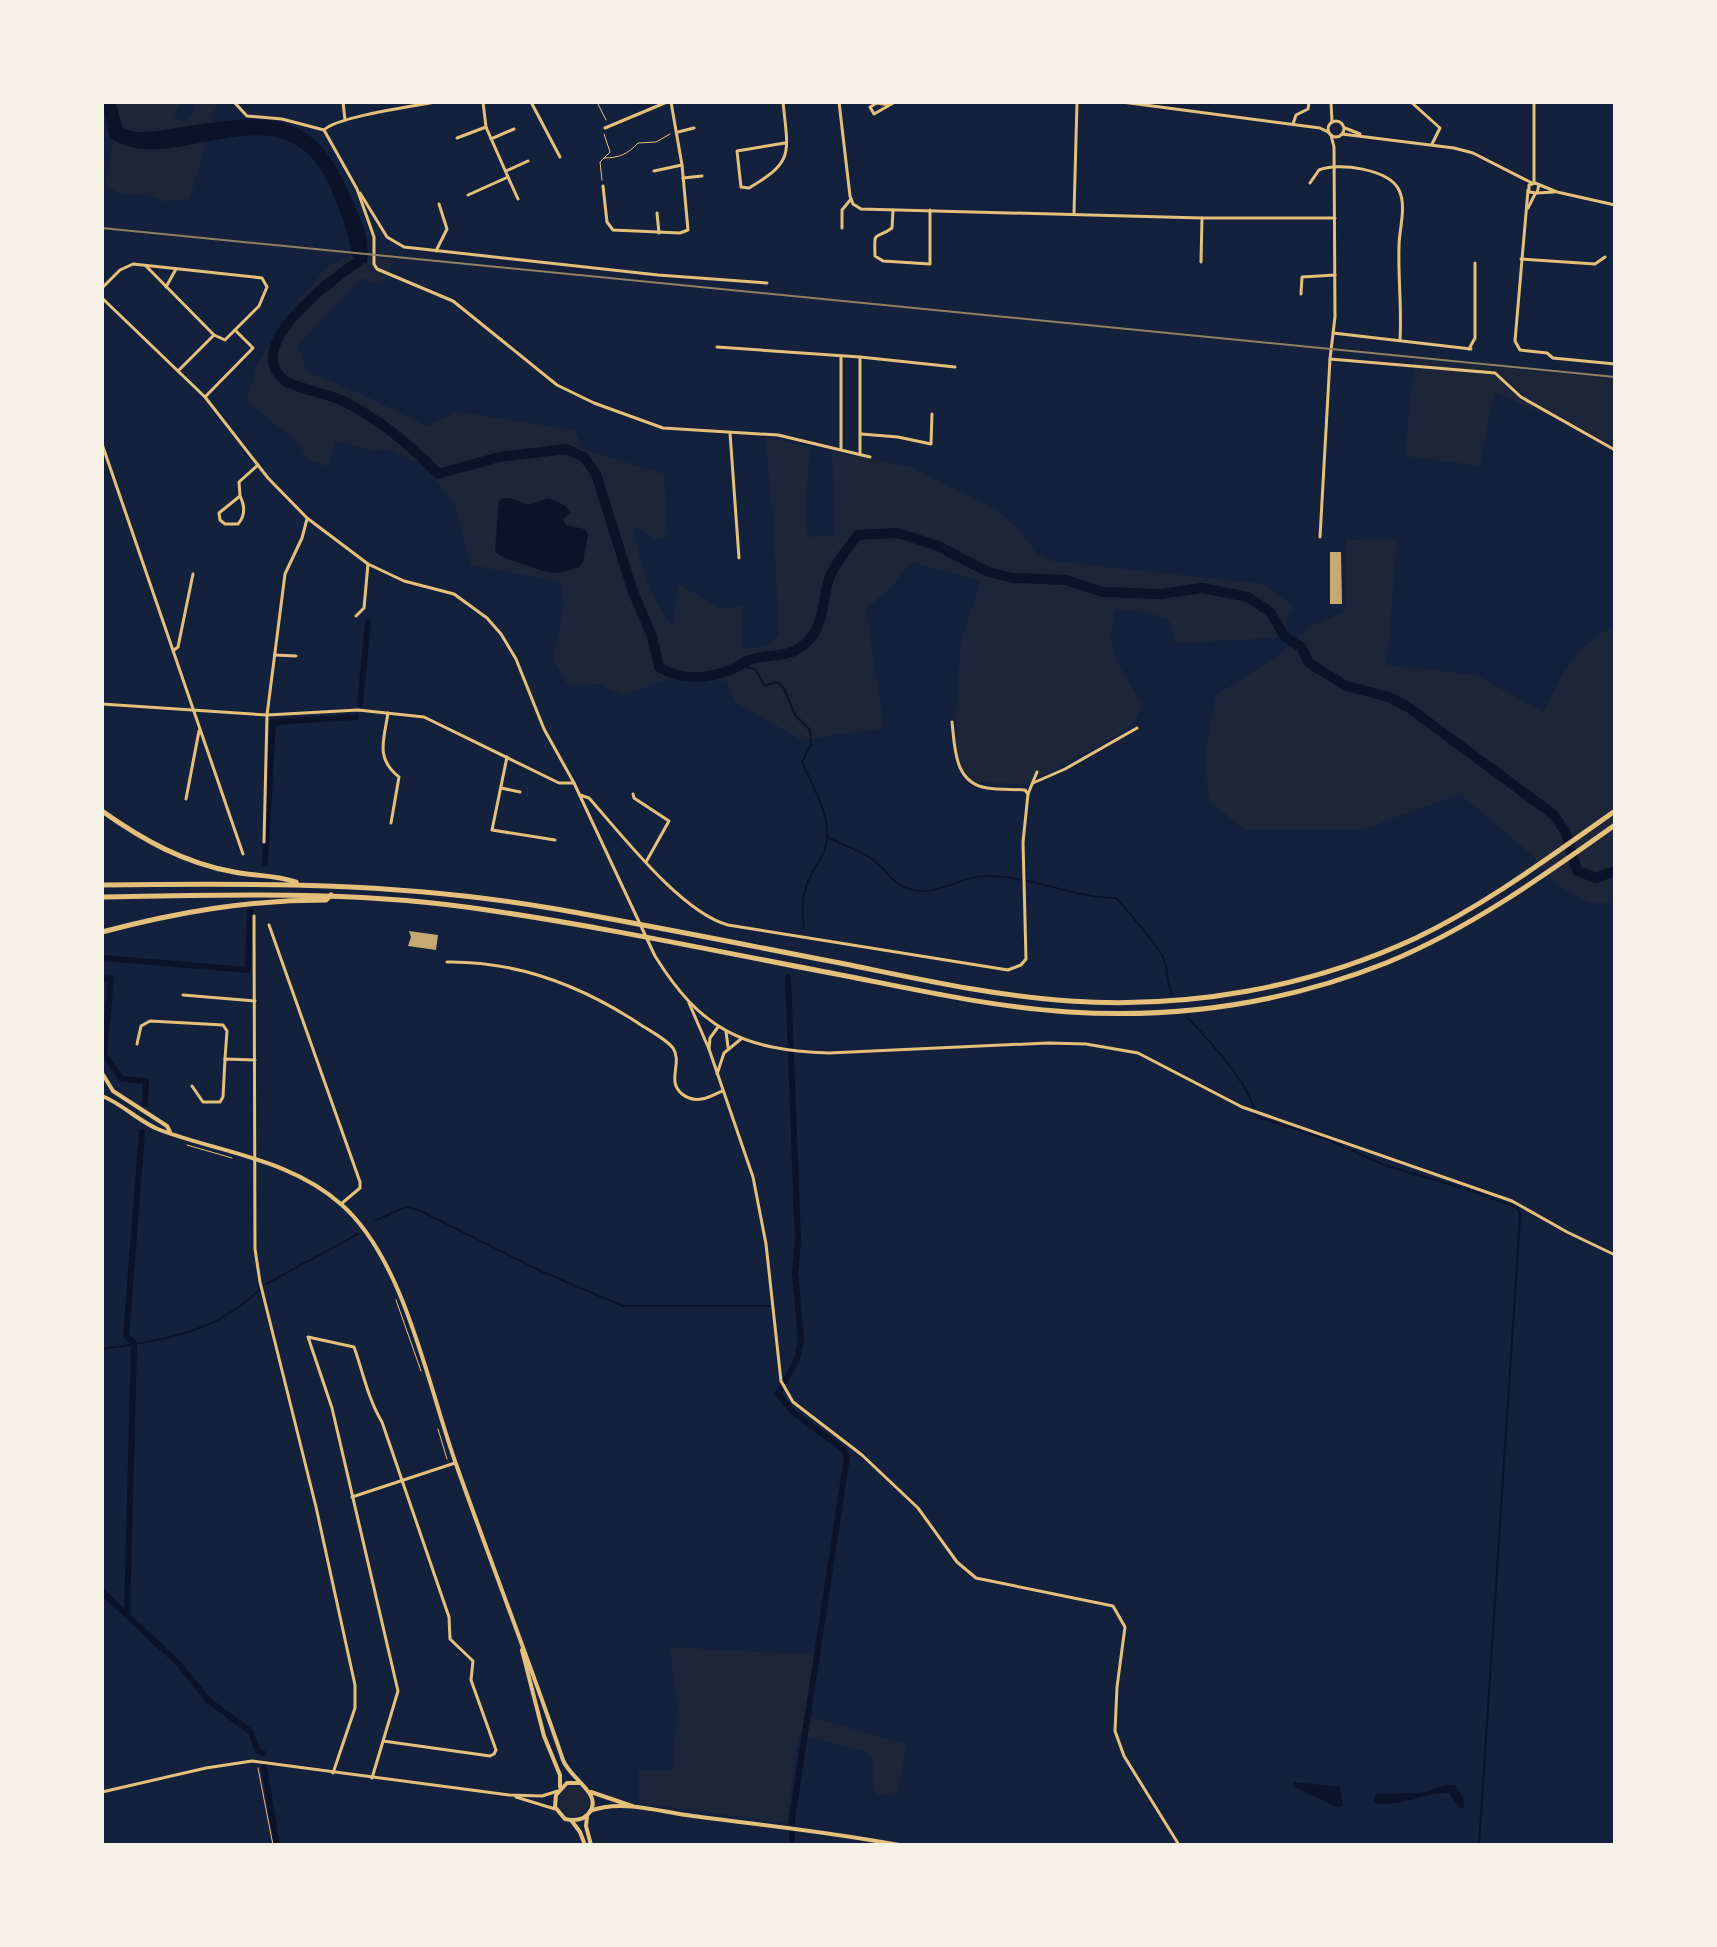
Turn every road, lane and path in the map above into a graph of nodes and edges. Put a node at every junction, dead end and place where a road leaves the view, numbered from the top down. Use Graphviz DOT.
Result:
graph roads {
  1 [pos="234,102"];
  2 [pos="343,102"];
  3 [pos="436,102"];
  4 [pos="483,102"];
  5 [pos="531,102"];
  6 [pos="597,102"];
  7 [pos="669,102"];
  8 [pos="783,102"];
  9 [pos="839,102"];
  10 [pos="895,102"];
  11 [pos="1077,102"];
  12 [pos="1122,102"];
  13 [pos="1309,102"];
  14 [pos="1331,102"];
  15 [pos="1411,102"];
  16 [pos="1534,102"];
  17 [pos="408,104"];
  18 [pos="889,105"];
  19 [pos="345,120"];
  20 [pos="1333,123"];
  21 [pos="1293,124"];
  22 [pos="486,127"];
  23 [pos="607,127"];
  24 [pos="1343,127"];
  25 [pos="694,128"];
  26 [pos="1320,128"];
  27 [pos="514,129"];
  28 [pos="324,130"];
  29 [pos="677,132"];
  30 [pos="1330,134"];
  31 [pos="1340,135"];
  32 [pos="1364,135"];
  33 [pos="457,138"];
  34 [pos="491,139"];
  35 [pos="785,143"];
  36 [pos="1432,144"];
  37 [pos="1334,147"];
  38 [pos="560,157"];
  39 [pos="604,158"];
  40 [pos="528,161"];
  41 [pos="682,165"];
  42 [pos="1334,166"];
  43 [pos="506,171"];
  44 [pos="654,171"];
  45 [pos="702,176"];
  46 [pos="508,177"];
  47 [pos="683,178"];
  48 [pos="1519,178"];
  49 [pos="1310,183"];
  50 [pos="1535,183"];
  51 [pos="603,186"];
  52 [pos="357,189"];
  53 [pos="1528,189"];
  54 [pos="1557,192"];
  55 [pos="1536,194"];
  56 [pos="468,195"];
  57 [pos="518,199"];
  58 [pos="852,202"];
  59 [pos="439,204"];
  60 [pos="1615,205"];
  61 [pos="1528,208"];
  62 [pos="893,210"];
  63 [pos="930,210"];
  64 [pos="657,213"];
  65 [pos="1074,213"];
  66 [pos="1202,218"];
  67 [pos="1335,218"];
  68 [pos="842,228"];
  69 [pos="659,233"];
  70 [pos="436,251"];
  71 [pos="1605,257"];
  72 [pos="1521,259"];
  73 [pos="1201,262"];
  74 [pos="1475,263"];
  75 [pos="145,265"];
  76 [pos="176,268"];
  77 [pos="1335,275"];
  78 [pos="767,283"];
  79 [pos="166,287"];
  80 [pos="102,288"];
  81 [pos="1301,294"];
  82 [pos="102,298"];
  83 [pos="235,330"];
  84 [pos="1333,333"];
  85 [pos="214,335"];
  86 [pos="1400,340"];
  87 [pos="717,347"];
  88 [pos="841,356"];
  89 [pos="860,357"];
  90 [pos="1330,359"];
  91 [pos="1615,364"];
  92 [pos="955,367"];
  93 [pos="178,371"];
  94 [pos="205,397"];
  95 [pos="932,414"];
  96 [pos="730,433"];
  97 [pos="861,434"];
  98 [pos="102,444"];
  99 [pos="841,449"];
  100 [pos="1615,450"];
  101 [pos="860,453"];
  102 [pos="870,457"];
  103 [pos="258,465"];
  104 [pos="240,496"];
  105 [pos="307,518"];
  106 [pos="1320,537"];
  107 [pos="739,558"];
  108 [pos="368,564"];
  109 [pos="193,574"];
  110 [pos="356,616"];
  111 [pos="174,650"];
  112 [pos="275,655"];
  113 [pos="296,656"];
  114 [pos="102,704"];
  115 [pos="193,708"];
  116 [pos="388,713"];
  117 [pos="267,715"];
  118 [pos="952,722"];
  119 [pos="200,727"];
  120 [pos="1137,728"];
  121 [pos="507,757"];
  122 [pos="1037,772"];
  123 [pos="574,783"];
  124 [pos="1033,783"];
  125 [pos="501,788"];
  126 [pos="520,792"];
  127 [pos="633,794"];
  128 [pos="1028,794"];
  129 [pos="580,795"];
  130 [pos="186,799"];
  131 [pos="102,811"];
  132 [pos="1615,811"];
  133 [pos="391,823"];
  134 [pos="1615,825"];
  135 [pos="555,840"];
  136 [pos="264,842"];
  137 [pos="243,854"];
  138 [pos="646,862"];
  139 [pos="301,883"];
  140 [pos="102,885"];
  141 [pos="331,895"];
  142 [pos="102,897"];
  143 [pos="254,916"];
  144 [pos="269,925"];
  145 [pos="102,932"];
  146 [pos="447,962"];
  147 [pos="183,995"];
  148 [pos="255,1001"];
  149 [pos="689,1003"];
  150 [pos="718,1027"];
  151 [pos="726,1031"];
  152 [pos="741,1039"];
  153 [pos="137,1044"];
  154 [pos="728,1047"];
  155 [pos="709,1049"];
  156 [pos="225,1059"];
  157 [pos="255,1060"];
  158 [pos="102,1073"];
  159 [pos="717,1074"];
  160 [pos="105,1081"];
  161 [pos="192,1086"];
  162 [pos="722,1091"];
  163 [pos="102,1094"];
  164 [pos="170,1132"];
  165 [pos="179,1141"];
  166 [pos="254,1157"];
  167 [pos="233,1158"];
  168 [pos="341,1204"];
  169 [pos="1615,1255"];
  170 [pos="394,1295"];
  171 [pos="421,1373"];
  172 [pos="436,1422"];
  173 [pos="456,1463"];
  174 [pos="448,1465"];
  175 [pos="402,1479"];
  176 [pos="352,1497"];
  177 [pos="515,1624"];
  178 [pos="383,1741"];
  179 [pos="258,1761"];
  180 [pos="333,1773"];
  181 [pos="372,1778"];
  182 [pos="580,1783"];
  183 [pos="559,1790"];
  184 [pos="102,1792"];
  185 [pos="590,1792"];
  186 [pos="509,1795"];
  187 [pos="634,1807"];
  188 [pos="557,1811"];
  189 [pos="589,1813"];
  190 [pos="571,1820"];
  191 [pos="273,1845"];
  192 [pos="585,1845"];
  193 [pos="591,1845"];
  194 [pos="899,1845"];
  195 [pos="1179,1845"];
  1 -- 28 [label="street"];
  2 -- 19 [label="street"];
  3 -- 17 [label="street"];
  4 -- 22 [label="street"];
  5 -- 38 [label="street"];
  6 -- 23 [label="path"];
  7 -- 23 [label="street"];
  7 -- 29 [label="street"];
  8 -- 35 [label="street"];
  9 -- 58 [label="street"];
  10 -- 18 [label="street"];
  11 -- 65 [label="street"];
  12 -- 21 [label="street"];
  13 -- 21 [label="street"];
  14 -- 20 [label="street"];
  15 -- 36 [label="street"];
  16 -- 50 [label="street"];
  17 -- 19 [label="street"];
  19 -- 28 [label="street"];
  20 -- 24 [label="street"];
  20 -- 26 [label="street"];
  20 -- 30 [label="street"];
  21 -- 26 [label="street"];
  22 -- 33 [label="street"];
  22 -- 34 [label="street"];
  23 -- 39 [label="path"];
  24 -- 31 [label="street"];
  24 -- 32 [label="street"];
  25 -- 29 [label="street"];
  26 -- 30 [label="street"];
  27 -- 34 [label="street"];
  28 -- 52 [label="street"];
  29 -- 39 [label="path"];
  29 -- 41 [label="street"];
  30 -- 31 [label="street"];
  30 -- 37 [label="street"];
  31 -- 32 [label="street"];
  31 -- 37 [label="street"];
  32 -- 36 [label="street"];
  34 -- 43 [label="street"];
  35 -- 35 [label="street"];
  36 -- 48 [label="street"];
  37 -- 42 [label="street"];
  39 -- 51 [label="path"];
  40 -- 43 [label="street"];
  41 -- 44 [label="street"];
  41 -- 47 [label="street"];
  42 -- 49 [label="street"];
  42 -- 67 [label="street"];
  42 -- 86 [label="street"];
  43 -- 46 [label="street"];
  45 -- 47 [label="street"];
  46 -- 56 [label="street"];
  46 -- 57 [label="street"];
  47 -- 69 [label="street"];
  48 -- 50 [label="street"];
  48 -- 53 [label="street"];
  50 -- 53 [label="street"];
  50 -- 54 [label="street"];
  50 -- 55 [label="street"];
  51 -- 69 [label="street"];
  52 -- 70 [label="street"];
  52 -- 96 [label="street"];
  53 -- 55 [label="street"];
  53 -- 61 [label="street"];
  54 -- 55 [label="street"];
  54 -- 60 [label="street"];
  55 -- 61 [label="street"];
  58 -- 62 [label="street"];
  58 -- 68 [label="street"];
  59 -- 70 [label="street"];
  61 -- 72 [label="street"];
  62 -- 63 [label="street"];
  62 -- 63 [label="street"];
  63 -- 65 [label="street"];
  64 -- 69 [label="street"];
  65 -- 66 [label="street"];
  66 -- 67 [label="street"];
  66 -- 73 [label="street"];
  67 -- 77 [label="street"];
  70 -- 78 [label="street"];
  71 -- 72 [label="street"];
  72 -- 91 [label="street"];
  74 -- 86 [label="street"];
  75 -- 76 [label="street"];
  75 -- 79 [label="street"];
  75 -- 80 [label="street"];
  76 -- 79 [label="street"];
  76 -- 83 [label="street"];
  77 -- 81 [label="street"];
  77 -- 84 [label="street"];
  79 -- 85 [label="street"];
  82 -- 93 [label="street"];
  83 -- 85 [label="street"];
  83 -- 94 [label="street"];
  84 -- 86 [label="street"];
  84 -- 90 [label="street"];
  85 -- 93 [label="street"];
  87 -- 88 [label="street"];
  88 -- 89 [label="street"];
  88 -- 99 [label="street"];
  89 -- 92 [label="street"];
  89 -- 97 [label="street"];
  90 -- 100 [label="street"];
  90 -- 106 [label="street"];
  93 -- 94 [label="street"];
  94 -- 103 [label="street"];
  95 -- 97 [label="street"];
  96 -- 99 [label="street"];
  96 -- 107 [label="street"];
  97 -- 101 [label="street"];
  98 -- 111 [label="street"];
  99 -- 101 [label="street"];
  101 -- 102 [label="street"];
  103 -- 104 [label="street"];
  103 -- 105 [label="street"];
  104 -- 104 [label="street"];
  105 -- 108 [label="street"];
  105 -- 112 [label="street"];
  108 -- 110 [label="street"];
  108 -- 123 [label="street"];
  109 -- 111 [label="street"];
  111 -- 115 [label="street"];
  112 -- 113 [label="street"];
  112 -- 117 [label="street"];
  114 -- 115 [label="street"];
  115 -- 117 [label="street"];
  115 -- 119 [label="street"];
  116 -- 117 [label="street"];
  116 -- 121 [label="street"];
  116 -- 133 [label="street"];
  117 -- 136 [label="street"];
  118 -- 128 [label="street"];
  119 -- 130 [label="street"];
  119 -- 137 [label="street"];
  120 -- 124 [label="street"];
  121 -- 123 [label="street"];
  121 -- 125 [label="street"];
  122 -- 124 [label="street"];
  123 -- 129 [label="street"];
  124 -- 128 [label="street"];
  125 -- 126 [label="street"];
  125 -- 135 [label="street"];
  127 -- 138 [label="street"];
  128 -- 138 [label="street"];
  129 -- 138 [label="street"];
  129 -- 149 [label="street"];
  131 -- 139 [label="highway"];
  132 -- 139 [label="highway"];
  134 -- 141 [label="highway"];
  139 -- 140 [label="highway"];
  141 -- 142 [label="highway"];
  141 -- 145 [label="highway"];
  143 -- 148 [label="street"];
  144 -- 168 [label="street"];
  146 -- 162 [label="street"];
  147 -- 148 [label="street"];
  148 -- 157 [label="street"];
  149 -- 150 [label="street"];
  149 -- 155 [label="street"];
  150 -- 151 [label="street"];
  150 -- 155 [label="street"];
  151 -- 152 [label="street"];
  151 -- 154 [label="street"];
  152 -- 154 [label="street"];
  152 -- 169 [label="street"];
  153 -- 156 [label="street"];
  154 -- 159 [label="street"];
  155 -- 159 [label="street"];
  156 -- 157 [label="street"];
  156 -- 161 [label="street"];
  157 -- 166 [label="street"];
  158 -- 160 [label="main road"];
  159 -- 162 [label="street"];
  160 -- 163 [label="main road"];
  160 -- 164 [label="main road"];
  162 -- 195 [label="street"];
  163 -- 164 [label="main road"];
  164 -- 166 [label="main road"];
  165 -- 167 [label="path"];
  166 -- 168 [label="main road"];
  166 -- 180 [label="street"];
  168 -- 173 [label="main road"];
  170 -- 171 [label="path"];
  172 -- 174 [label="path"];
  173 -- 174 [label="street"];
  173 -- 177 [label="main road"];
  174 -- 175 [label="street"];
  175 -- 176 [label="street"];
  175 -- 176 [label="street"];
  175 -- 178 [label="street"];
  176 -- 178 [label="street"];
  177 -- 182 [label="main road"];
  177 -- 183 [label="main road"];
  178 -- 181 [label="street"];
  179 -- 180 [label="street"];
  179 -- 184 [label="street"];
  179 -- 191 [label="path"];
  180 -- 181 [label="street"];
  181 -- 186 [label="street"];
  182 -- 183 [label="main road"];
  182 -- 185 [label="main road"];
  183 -- 186 [label="street"];
  183 -- 188 [label="main road"];
  185 -- 187 [label="main road"];
  185 -- 189 [label="main road"];
  186 -- 188 [label="street"];
  187 -- 189 [label="main road"];
  187 -- 194 [label="main road"];
  188 -- 190 [label="main road"];
  189 -- 190 [label="main road"];
  189 -- 193 [label="main road"];
  190 -- 192 [label="main road"];
}
